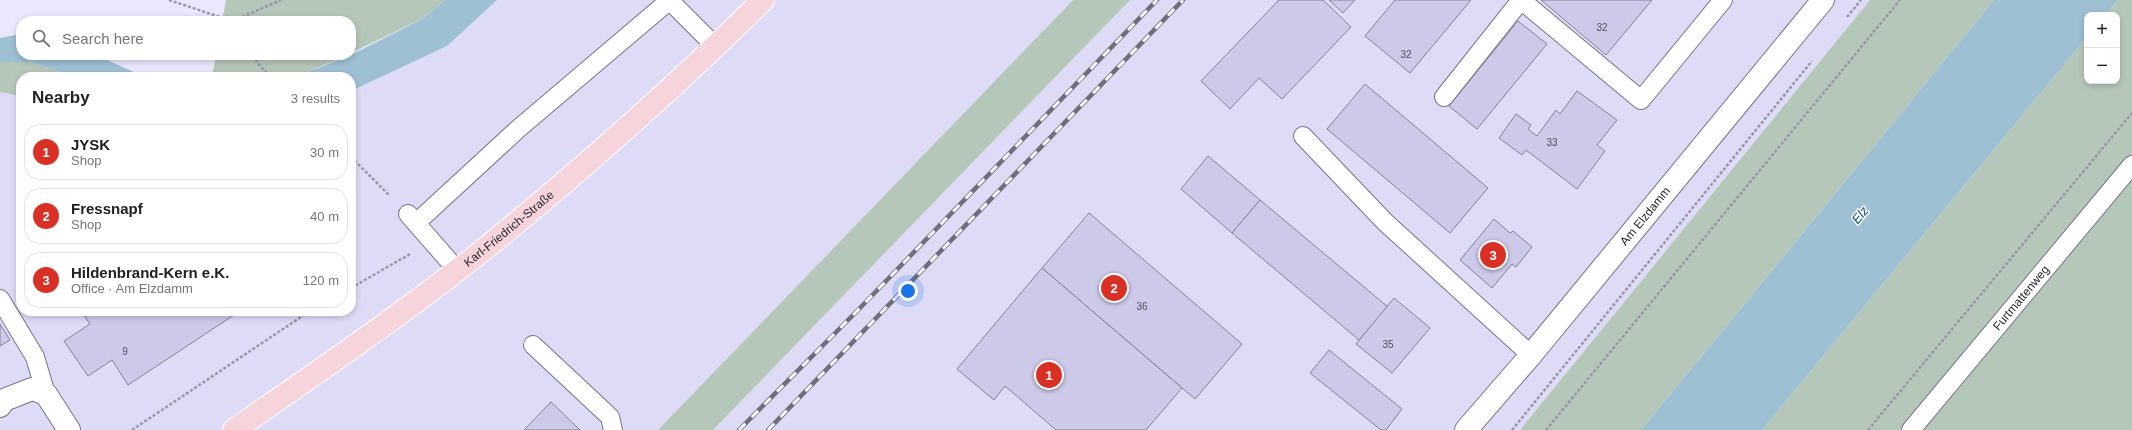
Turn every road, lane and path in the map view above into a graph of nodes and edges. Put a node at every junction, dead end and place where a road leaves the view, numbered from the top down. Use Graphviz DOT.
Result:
graph roads {
  1 [pos="169,0"];
  2 [pos="281,0"];
  3 [pos="670,0"];
  4 [pos="763,0"];
  5 [pos="1521,0"];
  6 [pos="1723,0"];
  7 [pos="1823,0"];
  8 [pos="1861,0"];
  9 [pos="1900,0"];
  10 [pos="217,16"];
  11 [pos="244,16"];
  12 [pos="1846,18"];
  13 [pos="716,46"];
  14 [pos="1816,55"];
  15 [pos="256,60"];
  16 [pos="266,72"];
  17 [pos="1444,97"];
  18 [pos="2132,113"];
  19 [pos="1303,136"];
  20 [pos="356,162"];
  21 [pos="2132,165"];
  22 [pos="412,218"];
  23 [pos="433,241"];
  24 [pos="457,270"];
  25 [pos="356,285"];
  26 [pos="0,299"];
  27 [pos="303,316"];
  28 [pos="533,345"];
  29 [pos="1531,355"];
  30 [pos="46,394"];
  31 [pos="0,406"];
  32 [pos="69,430"];
  33 [pos="132,430"];
  34 [pos="234,430"];
  35 [pos="613,430"];
  36 [pos="1466,430"];
  37 [pos="1512,430"];
  38 [pos="1546,430"];
  39 [pos="1868,430"];
  40 [pos="1911,430"];
  1 -- 10 [label="path"];
  2 -- 11 [label="path"];
  3 -- 13 [label="lane"];
  3 -- 22 [label="lane"];
  4 -- 13 [label="main road, Karl-Friedrich-Straße"];
  5 -- 6 [label="lane"];
  5 -- 17 [label="lane"];
  7 -- 29 [label="street, Am Elzdamm"];
  8 -- 12 [label="path"];
  9 -- 38 [label="path"];
  13 -- 24 [label="main road, Karl-Friedrich-Straße"];
  14 -- 37 [label="path"];
  15 -- 16 [label="path"];
  18 -- 39 [label="path"];
  19 -- 29 [label="lane"];
  20 -- 22 [label="path"];
  21 -- 40 [label="lane, Furtmattenweg"];
  22 -- 23 [label="lane"];
  23 -- 24 [label="lane"];
  23 -- 25 [label="path"];
  24 -- 34 [label="main road, Karl-Friedrich-Straße"];
  26 -- 30 [label="lane"];
  27 -- 33 [label="path"];
  28 -- 35 [label="lane"];
  29 -- 36 [label="street, Am Elzdamm"];
  30 -- 31 [label="street"];
  30 -- 32 [label="street"];
}
